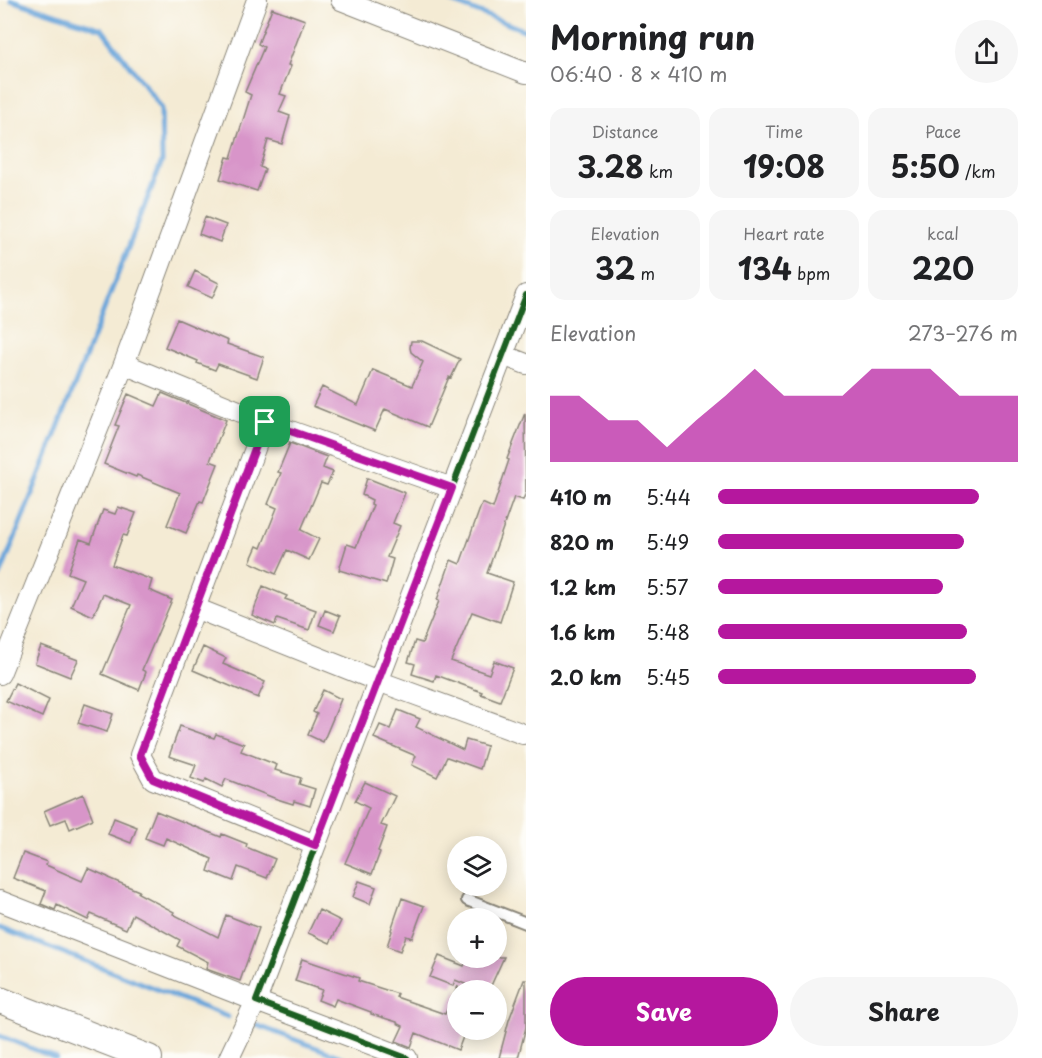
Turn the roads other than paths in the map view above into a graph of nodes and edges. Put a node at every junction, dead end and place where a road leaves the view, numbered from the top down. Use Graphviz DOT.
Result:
graph roads {
  1 [pos="257,0"];
  2 [pos="341,0"];
  3 [pos="526,73"];
  4 [pos="526,295"];
  5 [pos="503,354"];
  6 [pos="124,364"];
  7 [pos="526,364"];
  8 [pos="265,422"];
  9 [pos="452,488"];
  10 [pos="195,608"];
  11 [pos="0,674"];
  12 [pos="378,681"];
  13 [pos="523,734"];
  14 [pos="315,845"];
  15 [pos="467,900"];
  16 [pos="0,901"];
  17 [pos="526,923"];
  18 [pos="0,1000"];
  19 [pos="256,1001"];
  20 [pos="149,1058"];
  21 [pos="229,1058"];
  22 [pos="407,1058"];
  1 -- 6 [label="street"];
  2 -- 3 [label="street"];
  4 -- 5 [label="street"];
  5 -- 7 [label="street"];
  5 -- 9 [label="street"];
  6 -- 8 [label="street"];
  6 -- 11 [label="street"];
  8 -- 9 [label="street"];
  8 -- 10 [label="street"];
  9 -- 12 [label="street"];
  10 -- 12 [label="street"];
  10 -- 14 [label="street"];
  12 -- 13 [label="street"];
  12 -- 14 [label="street"];
  14 -- 19 [label="street"];
  15 -- 17 [label="lane"];
  16 -- 19 [label="street"];
  18 -- 20 [label="street"];
  19 -- 21 [label="street"];
  19 -- 22 [label="street"];
}
